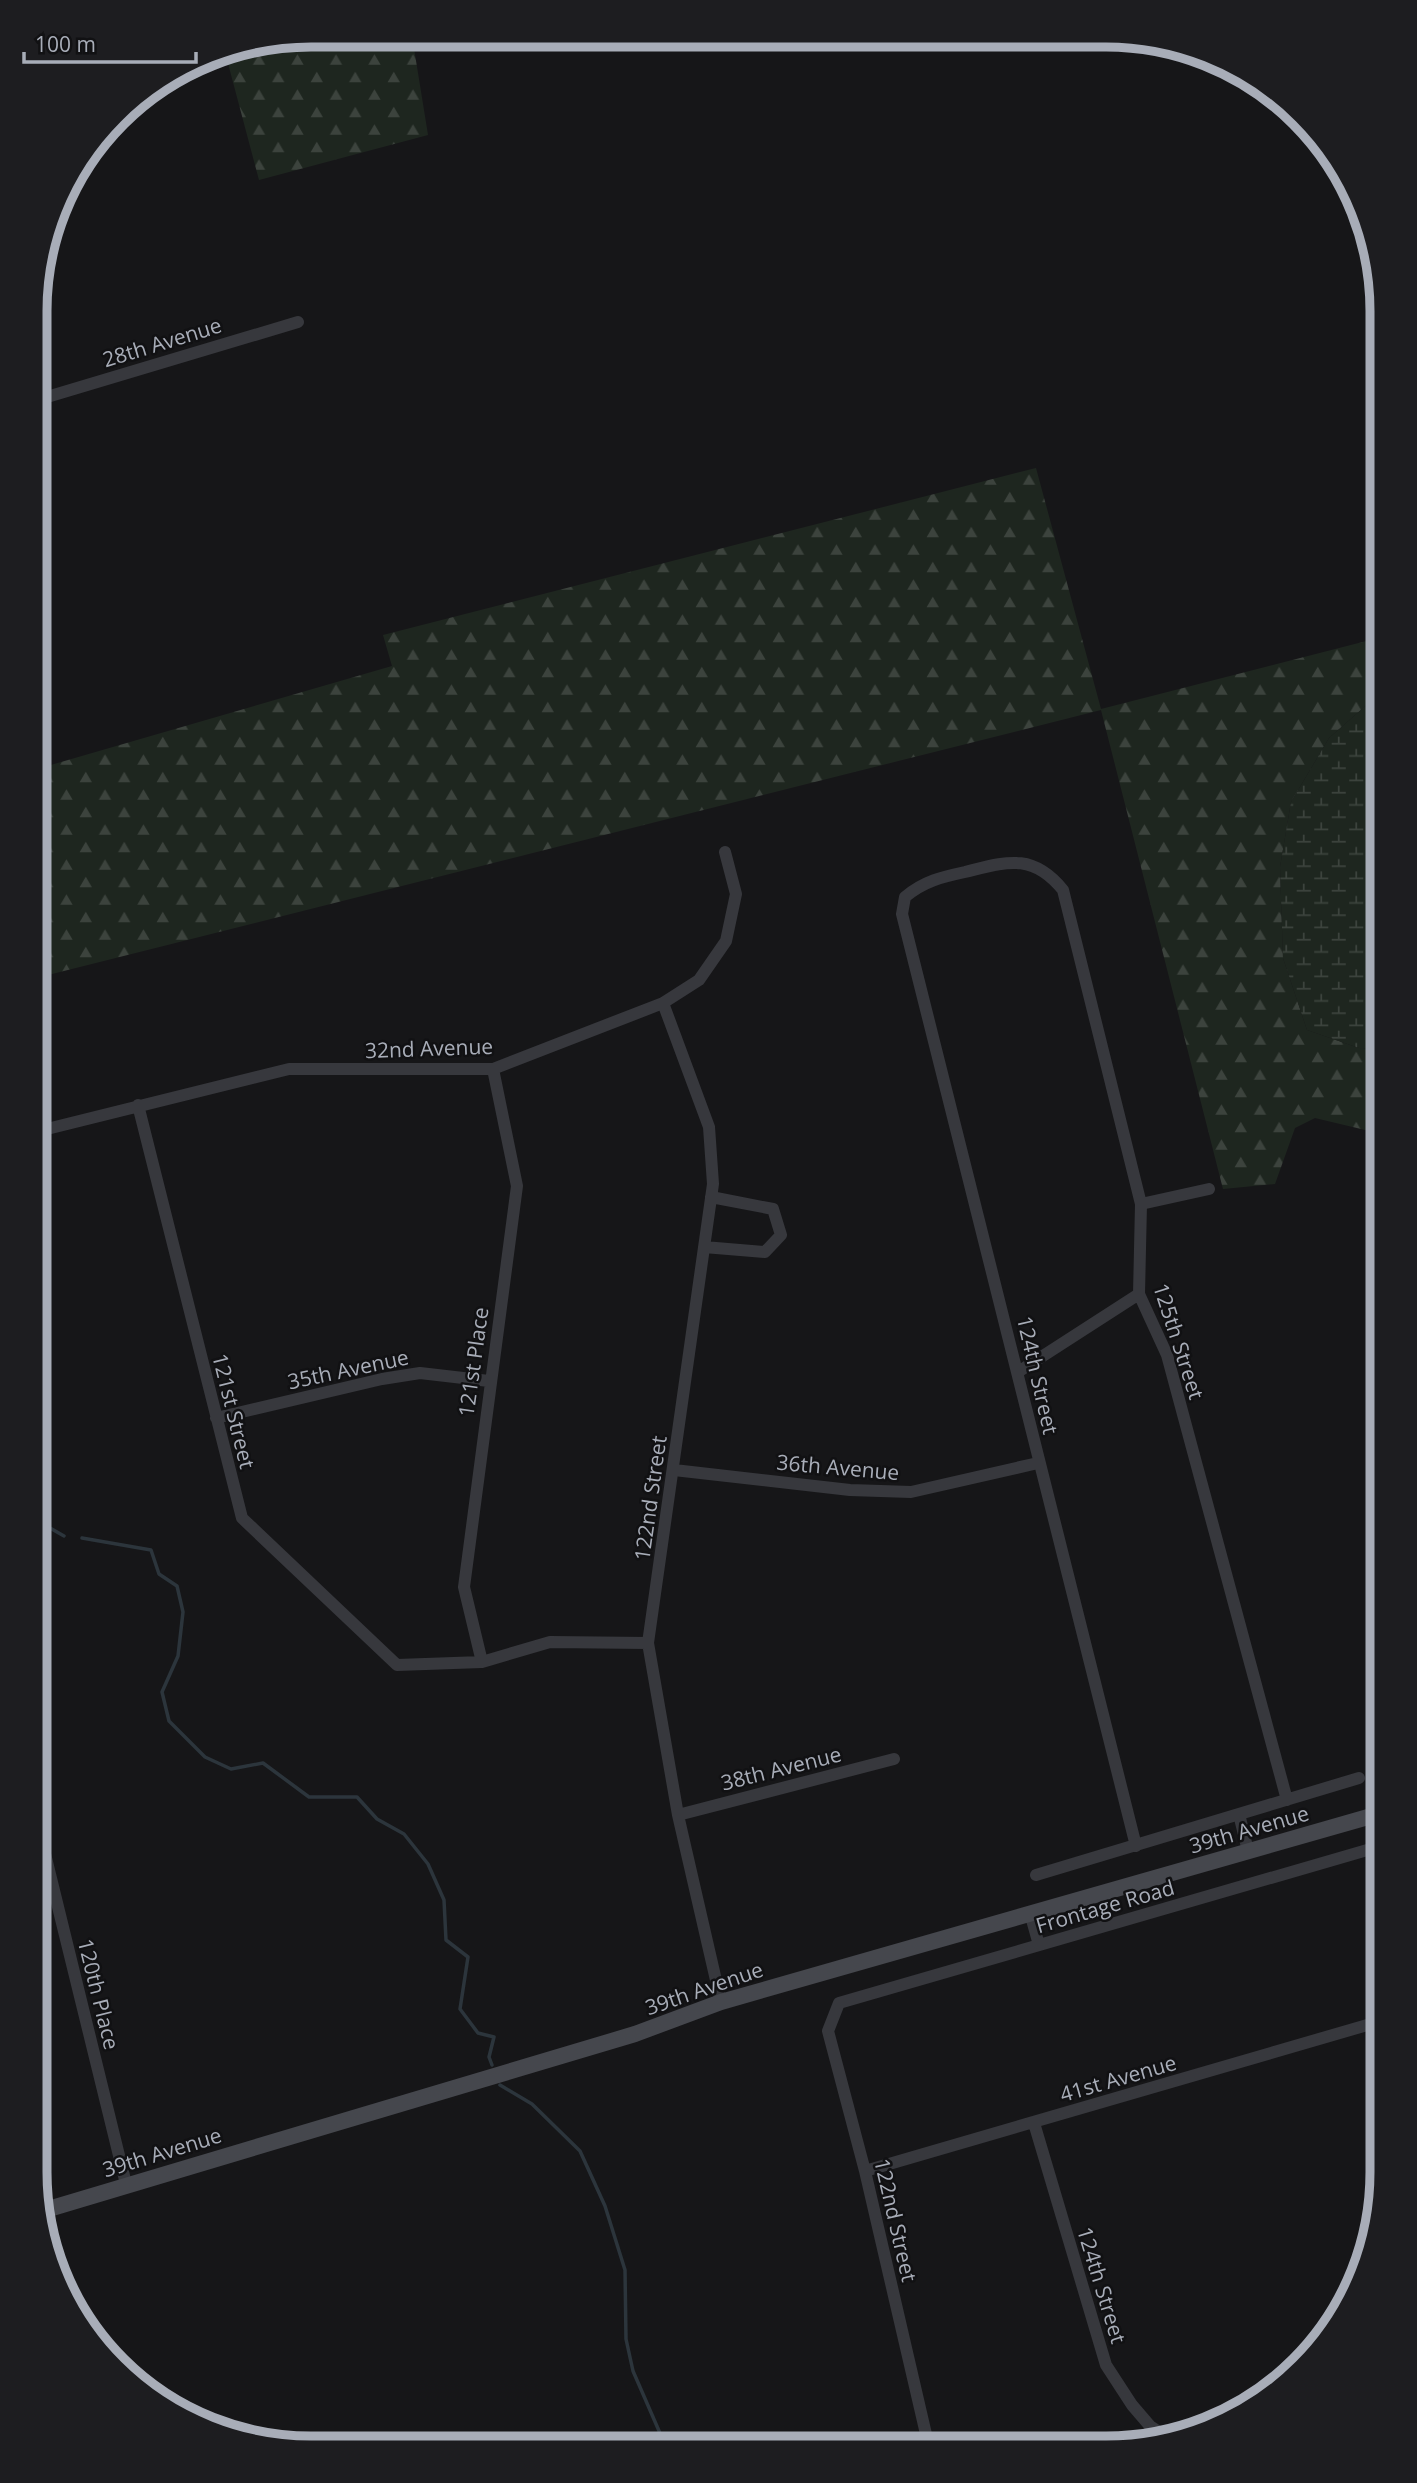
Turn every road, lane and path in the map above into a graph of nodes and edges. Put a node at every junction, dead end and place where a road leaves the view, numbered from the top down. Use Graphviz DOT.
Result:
graph roads {
  1 [pos="298,322"];
  2 [pos="47,397"];
  3 [pos="725,852"];
  4 [pos="902,914"];
  5 [pos="663,1003"];
  6 [pos="493,1069"];
  7 [pos="138,1105"];
  8 [pos="51,1128"];
  9 [pos="1209,1189"];
  10 [pos="711,1196"];
  11 [pos="1141,1204"];
  12 [pos="704,1247"];
  13 [pos="1139,1294"];
  14 [pos="1018,1372"];
  15 [pos="489,1381"];
  16 [pos="216,1418"];
  17 [pos="1038,1463"];
  18 [pos="674,1471"];
  19 [pos="648,1643"];
  20 [pos="482,1662"];
  21 [pos="894,1759"];
  22 [pos="1359,1778"];
  23 [pos="1287,1800"];
  24 [pos="1240,1814"];
  25 [pos="678,1815"];
  26 [pos="1370,1816"];
  27 [pos="1136,1846"];
  28 [pos="1370,1849"];
  29 [pos="1248,1851"];
  30 [pos="47,1858"];
  31 [pos="1036,1874"];
  32 [pos="1030,1913"];
  33 [pos="1040,1945"];
  34 [pos="721,2002"];
  35 [pos="839,2003"];
  36 [pos="1370,2024"];
  37 [pos="1034,2123"];
  38 [pos="865,2171"];
  39 [pos="126,2184"];
  40 [pos="50,2208"];
  41 [pos="1157,2431"];
  42 [pos="926,2436"];
  1 -- 2 [label="street, 28th Avenue"];
  3 -- 5 [label="street, 32nd Avenue"];
  4 -- 11 [label="street, 125th Street"];
  4 -- 14 [label="street, 124th Street"];
  5 -- 6 [label="street, 32nd Avenue"];
  5 -- 10 [label="street, 122nd Street"];
  6 -- 7 [label="street, 32nd Avenue"];
  6 -- 15 [label="street, 121st Place"];
  7 -- 8 [label="street, 32nd Avenue"];
  7 -- 16 [label="street, 121st Street"];
  9 -- 11 [label="street"];
  10 -- 12 [label="street, 122nd Street"];
  10 -- 12 [label="street"];
  11 -- 13 [label="street, 125th Street"];
  12 -- 18 [label="street, 122nd Street"];
  13 -- 14 [label="street"];
  13 -- 23 [label="street, 125th Street"];
  14 -- 17 [label="street, 124th Street"];
  15 -- 16 [label="street, 35th Avenue"];
  15 -- 20 [label="street, 121st Place"];
  16 -- 20 [label="street, 121st Street"];
  17 -- 18 [label="street, 36th Avenue"];
  17 -- 27 [label="street, 124th Street"];
  18 -- 19 [label="street, 122nd Street"];
  19 -- 20 [label="street"];
  19 -- 25 [label="street, 122nd Street"];
  21 -- 25 [label="street, 38th Avenue"];
  22 -- 23 [label="street, 39th Avenue"];
  23 -- 24 [label="street, 39th Avenue"];
  24 -- 27 [label="street, 39th Avenue"];
  24 -- 29 [label="street"];
  25 -- 34 [label="street, 122nd Street"];
  26 -- 29 [label="main road, 39th Avenue"];
  27 -- 31 [label="street, 39th Avenue"];
  28 -- 33 [label="street, Frontage Road"];
  29 -- 32 [label="main road, 39th Avenue"];
  30 -- 39 [label="street, 120th Place"];
  32 -- 33 [label="street"];
  32 -- 34 [label="main road, 39th Avenue"];
  33 -- 35 [label="street, Frontage Road"];
  34 -- 39 [label="main road, 39th Avenue"];
  35 -- 38 [label="street, 122nd Street"];
  36 -- 37 [label="street, 41st Avenue"];
  37 -- 38 [label="street, 41st Avenue"];
  37 -- 41 [label="street, 124th Street"];
  38 -- 42 [label="street, 122nd Street"];
  39 -- 40 [label="main road, 39th Avenue"];
}
